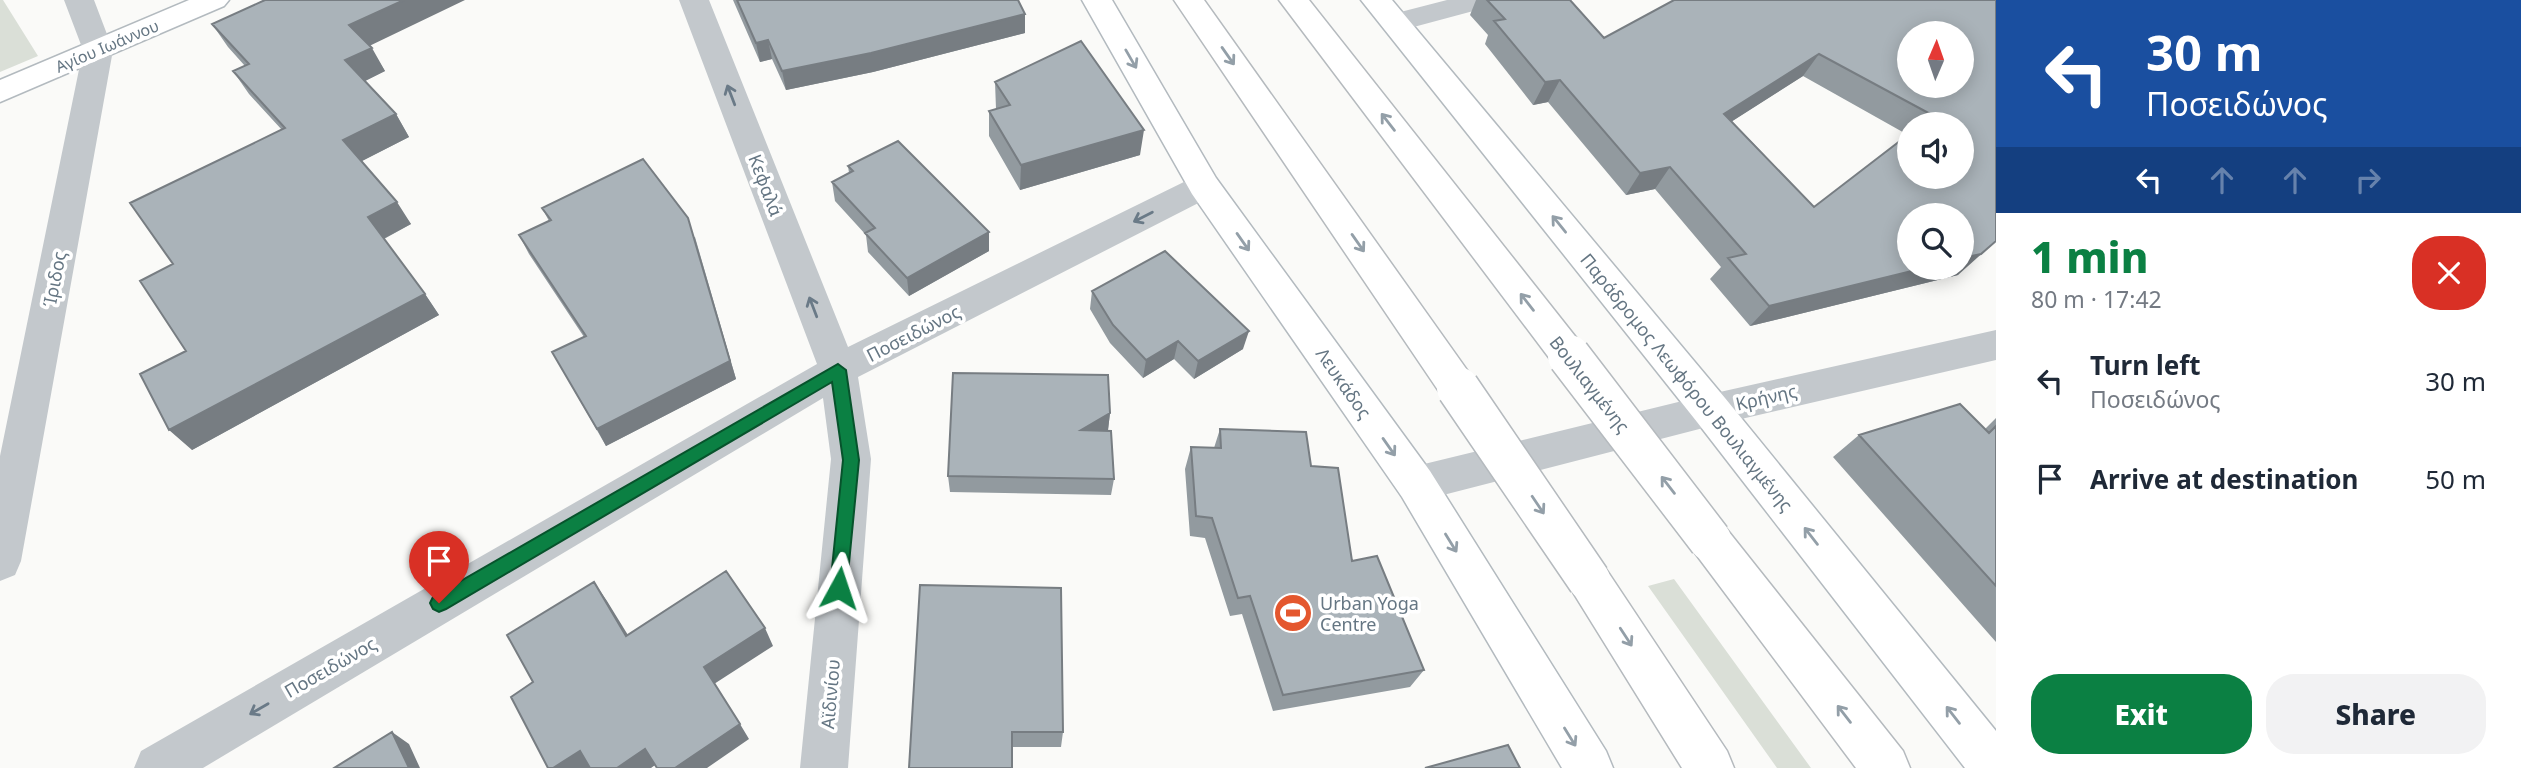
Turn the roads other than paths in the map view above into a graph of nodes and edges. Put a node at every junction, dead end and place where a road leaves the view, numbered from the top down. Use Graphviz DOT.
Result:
graph roads {
  1 [pos="79,0"];
  2 [pos="214,0"];
  3 [pos="694,0"];
  4 [pos="1097,0"];
  5 [pos="1189,0"];
  6 [pos="1294,0"];
  7 [pos="1482,0"];
  8 [pos="1385,11"];
  9 [pos="98,50"];
  10 [pos="0,92"];
  11 [pos="1204,186"];
  12 [pos="1996,345"];
  13 [pos="838,370"];
  14 [pos="1711,410"];
  15 [pos="1416,484"];
  16 [pos="0,561"];
  17 [pos="158,768"];
  18 [pos="824,768"];
  19 [pos="1589,768"];
  20 [pos="1710,768"];
  21 [pos="1886,768"];
  22 [pos="1995,768"];
  1 -- 9 [label="street"];
  2 -- 9 [label="street, Αγίου Ιωάννου"];
  13 -- 3 [label="street, Κεφαλά, one-way"];
  4 -- 11 [label="street, Λευκάδος, one-way"];
  5 -- 20 [label="street, one-way, bridge"];
  21 -- 6 [label="street, Βουλιαγμένης, one-way, bridge"];
  7 -- 8 [label="street"];
  14 -- 8 [label="street, Παράδρομος Λεωφόρου Βουλιαγμένης, one-way"];
  9 -- 10 [label="street, Αγίου Ιωάννου"];
  9 -- 16 [label="street, Ίριδος"];
  11 -- 13 [label="street, Ποσειδώνος, one-way"];
  11 -- 15 [label="street, Λευκάδος, one-way"];
  12 -- 14 [label="street, Κρήνης"];
  13 -- 17 [label="street, Ποσειδώνος, one-way"];
  13 -- 18 [label="street, Αϊδινίου"];
  14 -- 15 [label="street, Κρήνης"];
  22 -- 14 [label="street, Παράδρομος Λεωφόρου Βουλιαγμένης, one-way"];
  15 -- 19 [label="street, Λευκάδος, one-way"];
}
